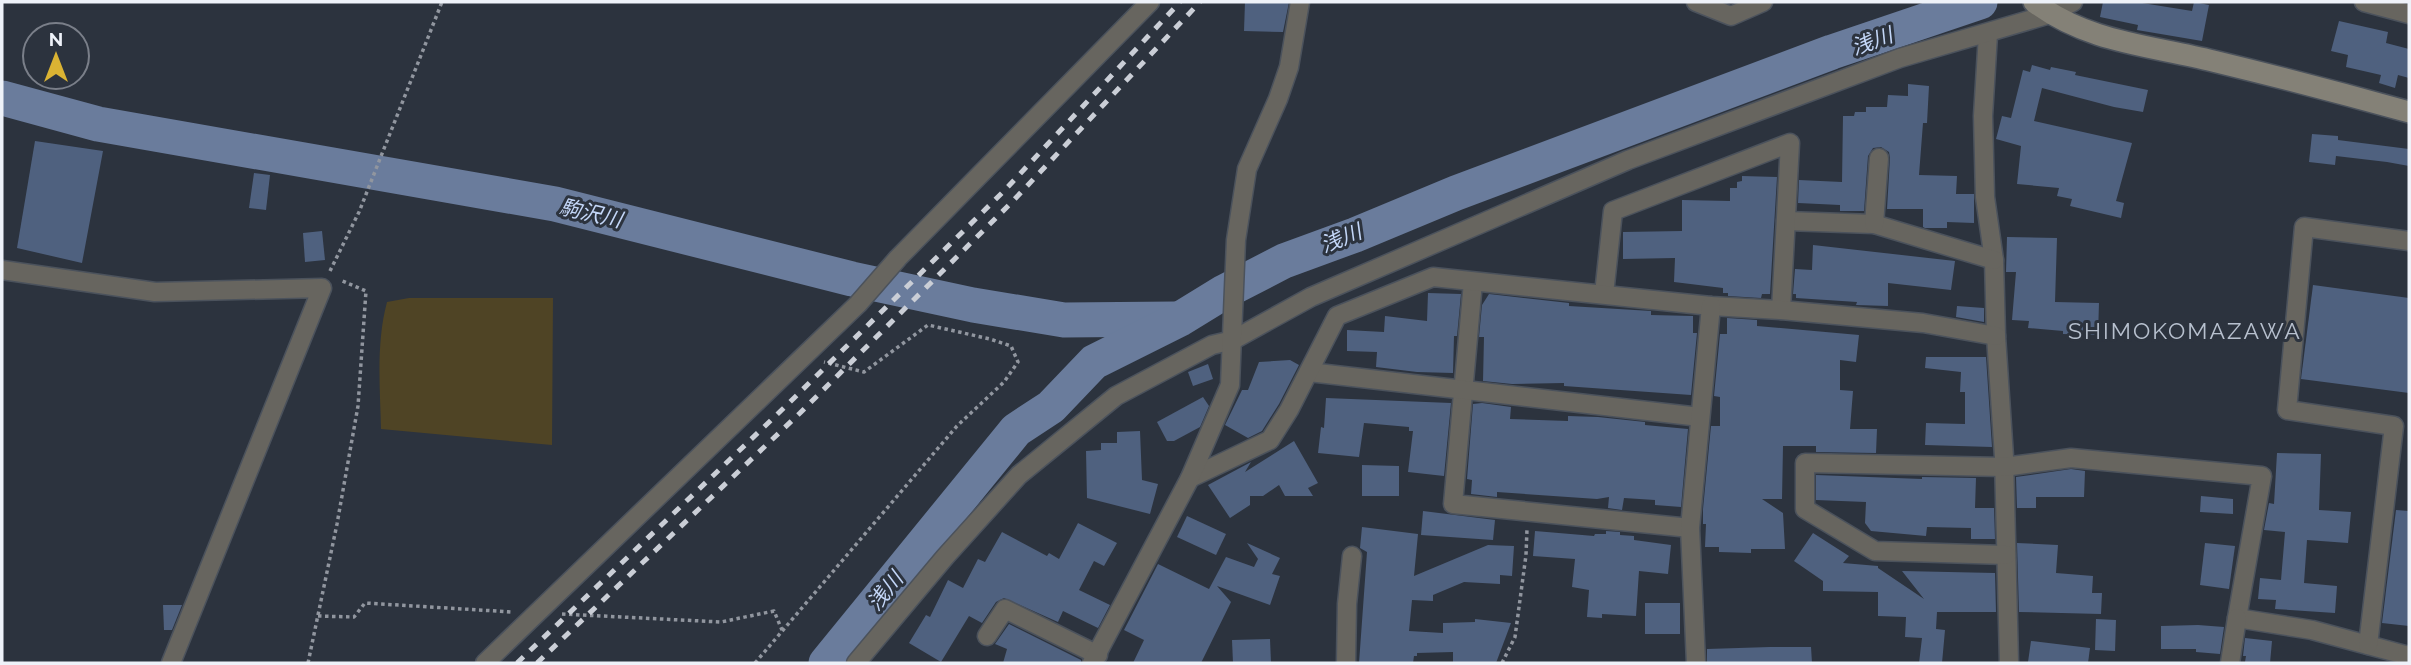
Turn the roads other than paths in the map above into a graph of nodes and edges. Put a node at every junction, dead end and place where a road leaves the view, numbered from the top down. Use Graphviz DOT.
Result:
graph roads {
  1 [pos="1150,2"];
  2 [pos="1300,2"];
  3 [pos="1696,2"];
  4 [pos="1763,2"];
  5 [pos="2073,2"];
  6 [pos="2364,2"];
  7 [pos="2041,8"];
  8 [pos="2409,14"];
  9 [pos="1989,34"];
  10 [pos="2409,112"];
  11 [pos="1880,158"];
  12 [pos="1786,220"];
  13 [pos="1874,223"];
  14 [pos="2409,241"];
  15 [pos="1994,260"];
  16 [pos="2,270"];
  17 [pos="1473,282"];
  18 [pos="1604,294"];
  19 [pos="1712,306"];
  20 [pos="1781,310"];
  21 [pos="1996,336"];
  22 [pos="1233,340"];
  23 [pos="1309,372"];
  24 [pos="1462,391"];
  25 [pos="1700,417"];
  26 [pos="2004,467"];
  27 [pos="1190,478"];
  28 [pos="1690,528"];
  29 [pos="2006,555"];
  30 [pos="1352,556"];
  31 [pos="2237,618"];
  32 [pos="987,636"];
  33 [pos="2368,645"];
  34 [pos="2409,656"];
  35 [pos="1095,659"];
  36 [pos="171,663"];
  37 [pos="485,663"];
  38 [pos="856,663"];
  39 [pos="1346,663"];
  40 [pos="1696,663"];
  41 [pos="2009,663"];
  42 [pos="2230,663"];
  1 -- 37 [label="street"];
  2 -- 22 [label="street"];
  3 -- 4 [label="street"];
  5 -- 7 [label="street"];
  6 -- 8 [label="street"];
  7 -- 9 [label="street"];
  7 -- 10 [label="street"];
  9 -- 15 [label="street"];
  9 -- 22 [label="street"];
  11 -- 13 [label="street"];
  12 -- 13 [label="street"];
  12 -- 18 [label="street"];
  12 -- 20 [label="street"];
  13 -- 15 [label="street"];
  14 -- 33 [label="street"];
  15 -- 21 [label="street"];
  16 -- 36 [label="street"];
  17 -- 18 [label="street"];
  17 -- 23 [label="street"];
  17 -- 24 [label="street"];
  18 -- 19 [label="street"];
  19 -- 20 [label="street"];
  19 -- 25 [label="street"];
  20 -- 21 [label="street"];
  21 -- 26 [label="street"];
  22 -- 27 [label="street"];
  22 -- 38 [label="street"];
  23 -- 24 [label="street"];
  23 -- 27 [label="street"];
  24 -- 25 [label="street"];
  24 -- 28 [label="street"];
  25 -- 28 [label="street"];
  26 -- 29 [label="street"];
  26 -- 29 [label="street"];
  26 -- 31 [label="street"];
  27 -- 35 [label="street"];
  28 -- 40 [label="street"];
  29 -- 41 [label="street"];
  30 -- 39 [label="street"];
  31 -- 33 [label="street"];
  31 -- 42 [label="street"];
  32 -- 35 [label="street"];
  33 -- 34 [label="street"];
}
